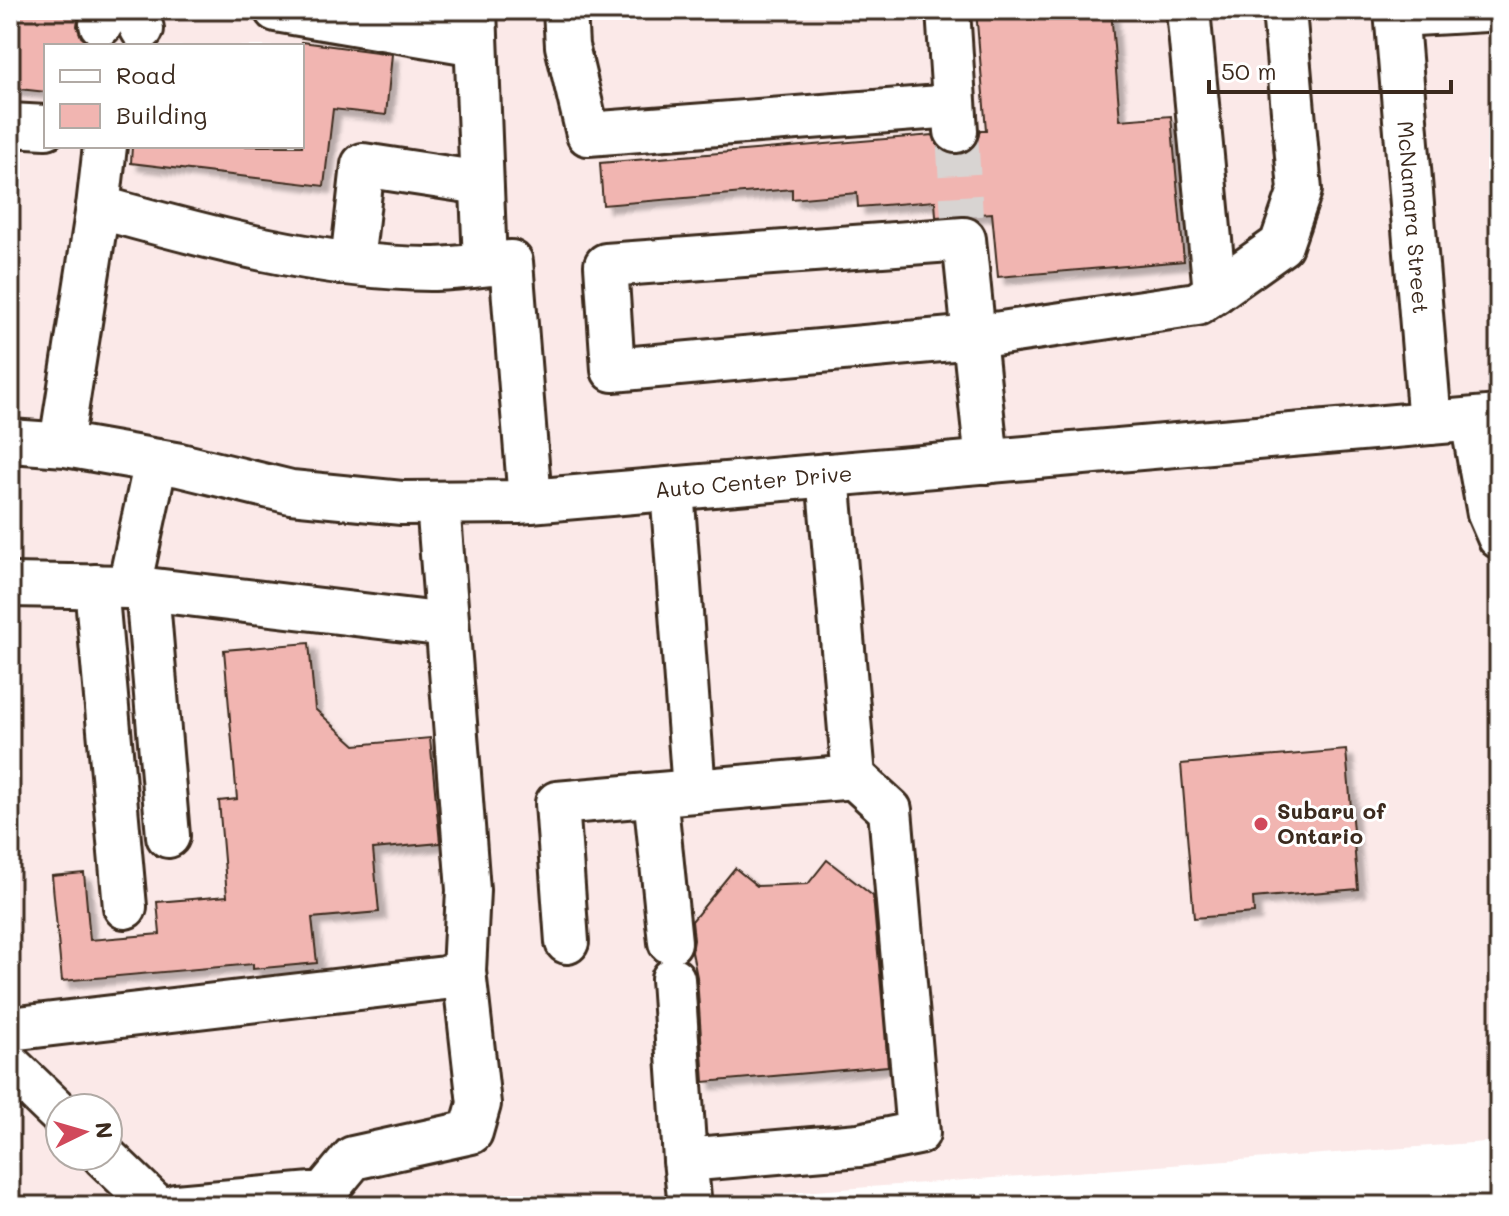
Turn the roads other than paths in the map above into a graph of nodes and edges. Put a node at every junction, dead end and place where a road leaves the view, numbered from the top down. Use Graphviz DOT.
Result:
graph roads {
  1 [pos="276,10"];
  2 [pos="565,10"];
  3 [pos="948,10"];
  4 [pos="1188,10"];
  5 [pos="1284,10"];
  6 [pos="1486,10"];
  7 [pos="1396,12"];
  8 [pos="475,27"];
  9 [pos="10,125"];
  10 [pos="44,127"];
  11 [pos="105,148"];
  12 [pos="481,183"];
  13 [pos="98,207"];
  14 [pos="352,263"];
  15 [pos="485,264"];
  16 [pos="1215,292"];
  17 [pos="974,337"];
  18 [pos="1486,418"];
  19 [pos="1430,423"];
  20 [pos="10,441"];
  21 [pos="61,444"];
  22 [pos="156,461"];
  23 [pos="987,462"];
  24 [pos="828,475"];
  25 [pos="672,489"];
  26 [pos="530,501"];
  27 [pos="438,503"];
  28 [pos="1499,537"];
  29 [pos="10,585"];
  30 [pos="124,587"];
  31 [pos="447,625"];
  32 [pos="854,777"];
  33 [pos="674,793"];
  34 [pos="168,836"];
  35 [pos="125,907"];
  36 [pos="567,942"];
  37 [pos="464,971"];
  38 [pos="10,1029"];
  39 [pos="10,1066"];
  40 [pos="44,1099"];
  41 [pos="685,1160"];
  42 [pos="121,1172"];
  43 [pos="156,1206"];
  44 [pos="176,1206"];
  45 [pos="690,1206"];
  1 -- 8 [label="street"];
  2 -- 3 [label="street"];
  4 -- 16 [label="street"];
  5 -- 16 [label="street"];
  6 -- 7 [label="street"];
  7 -- 19 [label="street, McNamara Street"];
  8 -- 12 [label="street"];
  9 -- 10 [label="street"];
  11 -- 13 [label="street"];
  12 -- 14 [label="street"];
  12 -- 15 [label="street"];
  13 -- 14 [label="street"];
  13 -- 21 [label="street"];
  14 -- 15 [label="street"];
  15 -- 26 [label="street"];
  16 -- 17 [label="street"];
  17 -- 17 [label="street"];
  17 -- 23 [label="street"];
  18 -- 19 [label="street, Auto Center Drive"];
  18 -- 28 [label="street"];
  19 -- 23 [label="street, Auto Center Drive"];
  20 -- 21 [label="street, Auto Center Drive"];
  21 -- 22 [label="street, Auto Center Drive"];
  22 -- 27 [label="street, Auto Center Drive"];
  22 -- 30 [label="street"];
  23 -- 24 [label="street, Auto Center Drive"];
  24 -- 25 [label="street, Auto Center Drive"];
  24 -- 32 [label="street"];
  25 -- 26 [label="street, Auto Center Drive"];
  25 -- 33 [label="street"];
  26 -- 27 [label="street, Auto Center Drive"];
  27 -- 31 [label="street"];
  29 -- 30 [label="street"];
  30 -- 31 [label="street"];
  30 -- 34 [label="street"];
  30 -- 35 [label="street"];
  31 -- 37 [label="street"];
  32 -- 33 [label="street"];
  32 -- 41 [label="street"];
  33 -- 36 [label="street"];
  33 -- 41 [label="street"];
  37 -- 38 [label="street"];
  37 -- 44 [label="street"];
  39 -- 40 [label="street"];
  41 -- 45 [label="street"];
  42 -- 43 [label="street"];
}
